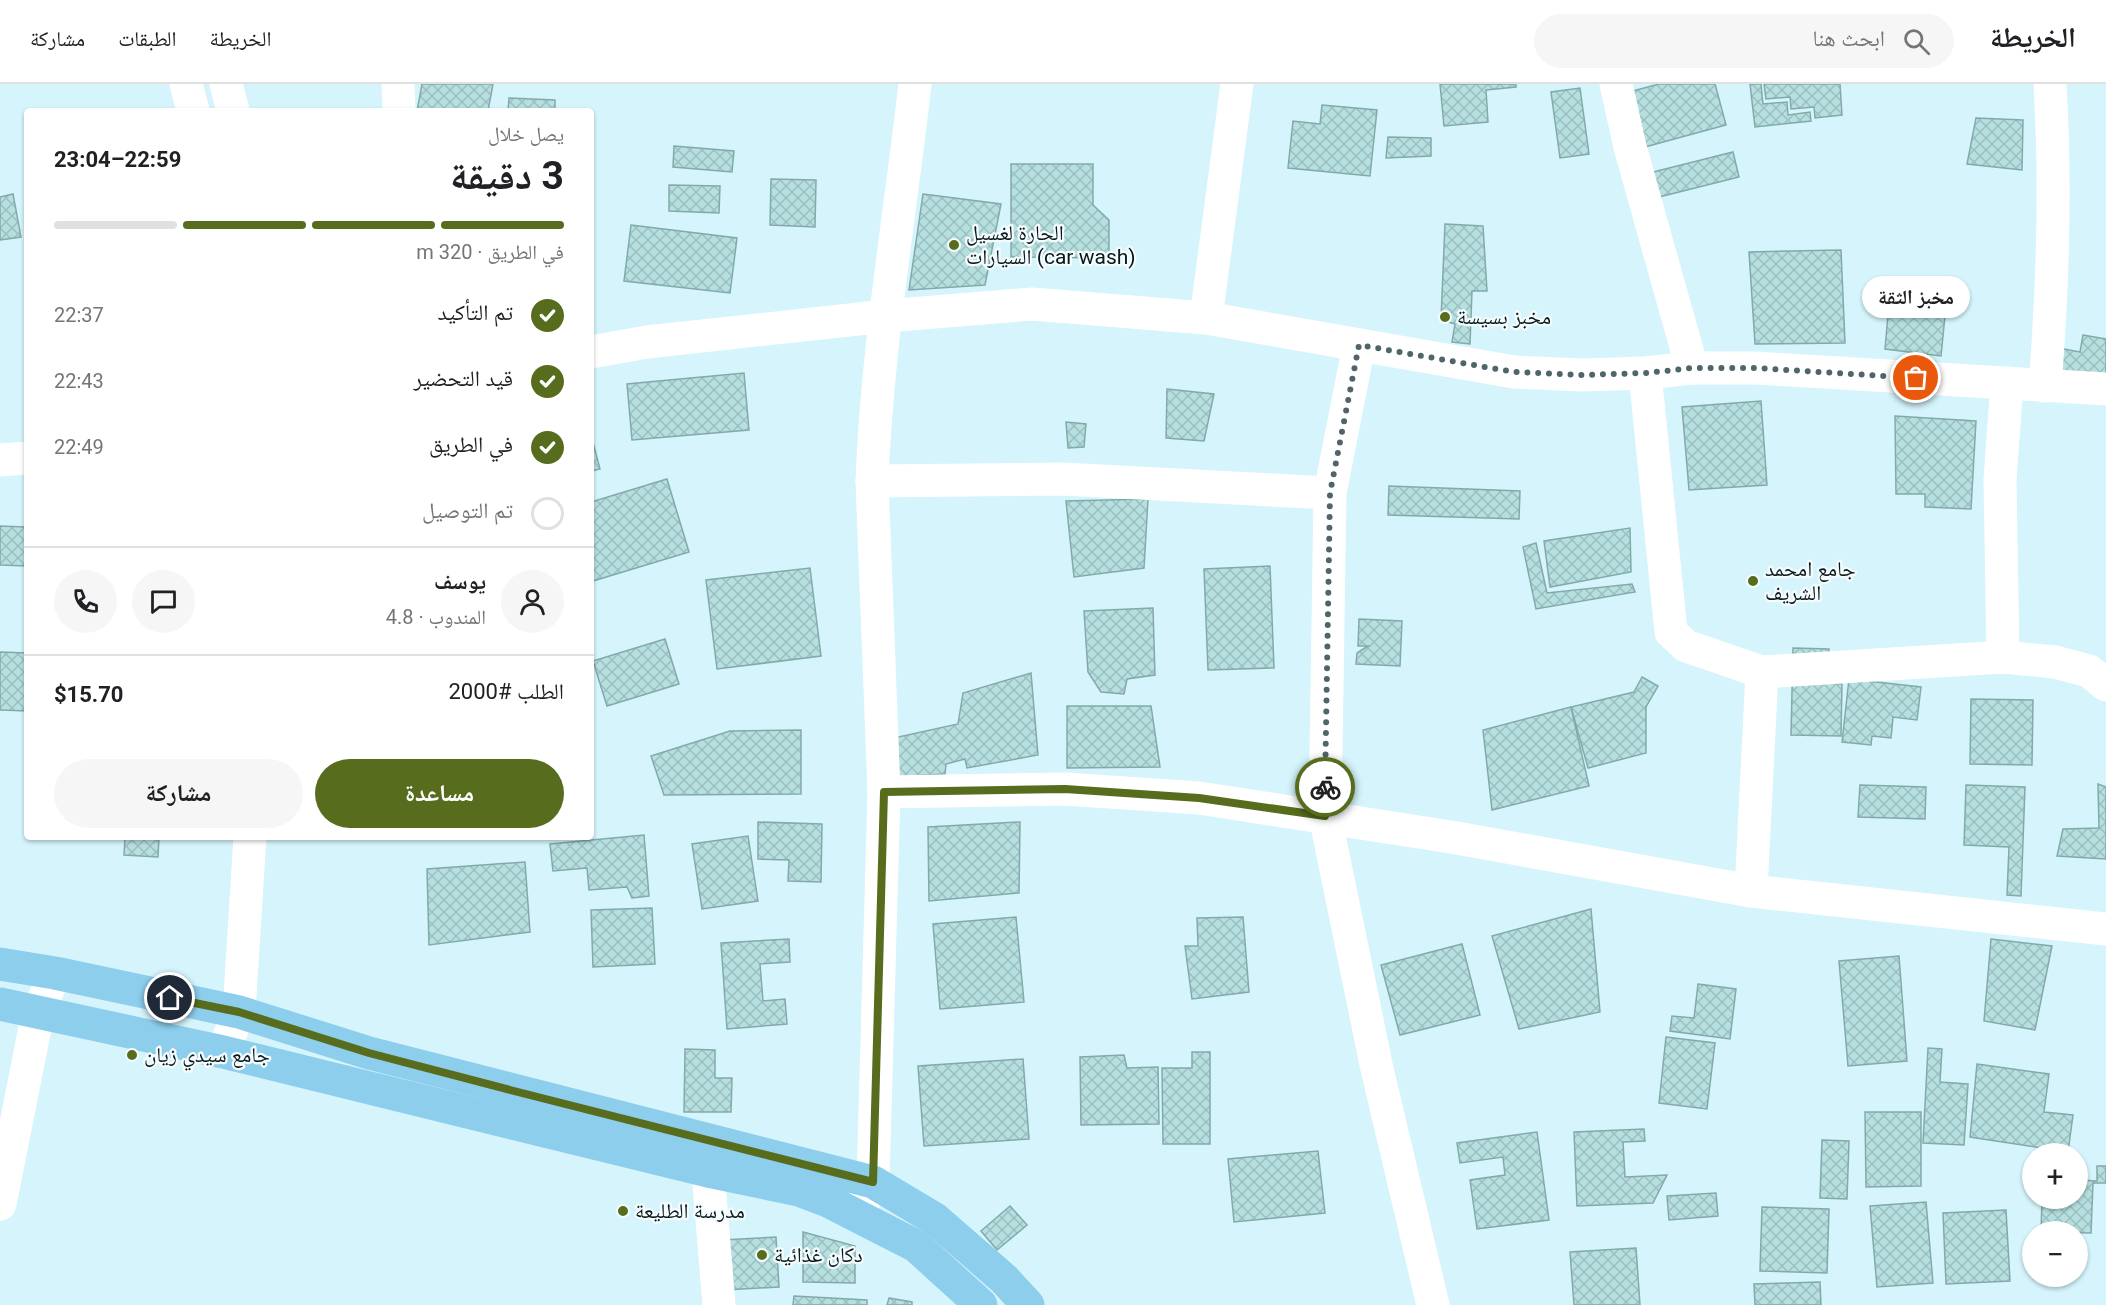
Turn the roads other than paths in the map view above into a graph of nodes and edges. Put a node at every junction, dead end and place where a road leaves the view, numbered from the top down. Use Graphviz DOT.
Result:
graph roads {
  1 [pos="186,84"];
  2 [pos="226,84"];
  3 [pos="398,84"];
  4 [pos="915,84"];
  5 [pos="1237,84"];
  6 [pos="1616,84"];
  7 [pos="2050,84"];
  8 [pos="192,108"];
  9 [pos="232,108"];
  10 [pos="399,108"];
  11 [pos="886,316"];
  12 [pos="1206,318"];
  13 [pos="1359,345"];
  14 [pos="594,351"];
  15 [pos="1692,368"];
  16 [pos="1646,373"];
  17 [pos="2007,383"];
  18 [pos="2044,386"];
  19 [pos="2106,389"];
  20 [pos="24,458"];
  21 [pos="0,460"];
  22 [pos="872,481"];
  23 [pos="1330,493"];
  24 [pos="2003,657"];
  25 [pos="1761,672"];
  26 [pos="2106,685"];
  27 [pos="884,792"];
  28 [pos="1325,816"];
  29 [pos="250,840"];
  30 [pos="1751,891"];
  31 [pos="2106,929"];
  32 [pos="0,964"];
  33 [pos="55,973"];
  34 [pos="0,1004"];
  35 [pos="239,1012"];
  36 [pos="39,1013"];
  37 [pos="223,1052"];
  38 [pos="708,1171"];
  39 [pos="873,1182"];
  40 [pos="0,1204"];
  41 [pos="857,1215"];
  42 [pos="719,1305"];
  43 [pos="981,1305"];
  44 [pos="1028,1305"];
  45 [pos="1432,1305"];
  1 -- 8 [label="street"];
  2 -- 9 [label="street"];
  3 -- 10 [label="street"];
  4 -- 11 [label="street"];
  5 -- 12 [label="street"];
  6 -- 15 [label="street"];
  7 -- 18 [label="street"];
  11 -- 12 [label="street"];
  11 -- 14 [label="street"];
  11 -- 22 [label="street"];
  12 -- 13 [label="street"];
  13 -- 16 [label="street"];
  13 -- 23 [label="street"];
  15 -- 16 [label="street"];
  15 -- 17 [label="street"];
  16 -- 25 [label="street"];
  17 -- 18 [label="street"];
  17 -- 24 [label="street"];
  18 -- 19 [label="street"];
  20 -- 21 [label="street"];
  22 -- 23 [label="street"];
  22 -- 27 [label="street"];
  23 -- 28 [label="street"];
  24 -- 25 [label="street"];
  24 -- 26 [label="street"];
  25 -- 30 [label="street"];
  27 -- 28 [label="street"];
  27 -- 39 [label="street"];
  28 -- 30 [label="street"];
  28 -- 45 [label="street"];
  29 -- 35 [label="street"];
  30 -- 31 [label="street"];
  32 -- 33 [label="main road"];
  33 -- 35 [label="main road"];
  33 -- 36 [label="street"];
  34 -- 36 [label="main road"];
  35 -- 37 [label="street"];
  35 -- 39 [label="main road"];
  36 -- 37 [label="main road"];
  36 -- 40 [label="street"];
  37 -- 38 [label="main road"];
  38 -- 41 [label="main road"];
  38 -- 42 [label="street"];
  39 -- 41 [label="street"];
  39 -- 44 [label="main road"];
  41 -- 43 [label="main road"];
}
